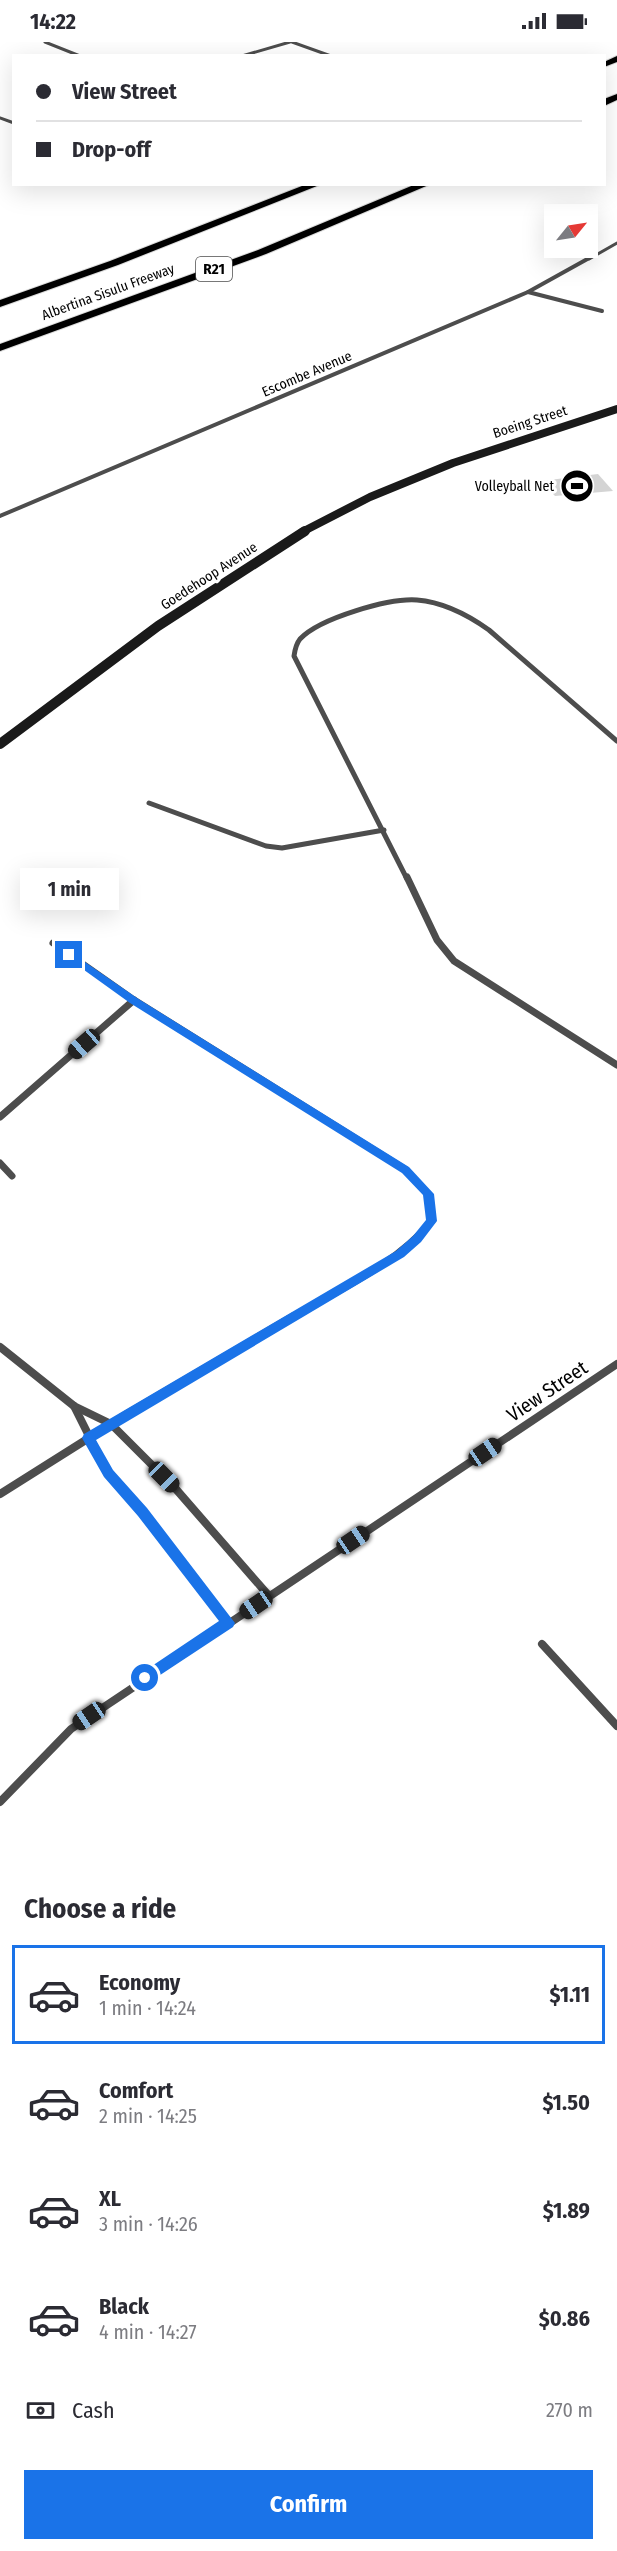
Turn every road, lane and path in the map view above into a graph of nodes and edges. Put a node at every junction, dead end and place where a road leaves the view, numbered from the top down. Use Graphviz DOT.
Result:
graph roads {
  1 [pos="45,42"];
  2 [pos="291,42"];
  3 [pos="75,54"];
  4 [pos="249,54"];
  5 [pos="325,54"];
  6 [pos="0,118"];
  7 [pos="7,121"];
  8 [pos="12,121"];
  9 [pos="0,123"];
  10 [pos="311,186"];
  11 [pos="421,186"];
  12 [pos="617,243"];
  13 [pos="528,291"];
  14 [pos="0,304"];
  15 [pos="602,311"];
  16 [pos="0,348"];
  17 [pos="617,409"];
  18 [pos="453,463"];
  19 [pos="0,516"];
  20 [pos="617,741"];
  21 [pos="0,744"];
  22 [pos="149,803"];
  23 [pos="384,830"];
  24 [pos="53,943"];
  25 [pos="134,1000"];
  26 [pos="617,1065"];
  27 [pos="0,1117"];
  28 [pos="0,1163"];
  29 [pos="12,1176"];
  30 [pos="0,1347"];
  31 [pos="617,1364"];
  32 [pos="74,1406"];
  33 [pos="111,1424"];
  34 [pos="88,1438"];
  35 [pos="0,1494"];
  36 [pos="269,1596"];
  37 [pos="229,1623"];
  38 [pos="542,1644"];
  39 [pos="617,1726"];
  40 [pos="0,1802"];
  1 -- 3 [label="street"];
  2 -- 4 [label="street"];
  2 -- 5 [label="street"];
  6 -- 7 [label="street"];
  7 -- 8 [label="street"];
  7 -- 9 [label="street"];
  10 -- 14 [label="highway, Albertina Sisulu Freeway / R21"];
  11 -- 16 [label="highway, Albertina Sisulu Freeway / R21"];
  12 -- 13 [label="street, Escombe Avenue"];
  13 -- 15 [label="street"];
  13 -- 19 [label="street, Escombe Avenue"];
  17 -- 18 [label="main road, Boeing Street"];
  18 -- 21 [label="main road, Goedehoop Avenue"];
  20 -- 23 [label="street"];
  22 -- 23 [label="street"];
  23 -- 26 [label="street"];
  24 -- 25 [label="street"];
  25 -- 27 [label="street"];
  25 -- 33 [label="street"];
  28 -- 29 [label="street"];
  30 -- 32 [label="street"];
  31 -- 36 [label="street, View Street"];
  32 -- 33 [label="street"];
  32 -- 34 [label="street"];
  33 -- 34 [label="street"];
  33 -- 36 [label="street"];
  34 -- 35 [label="street"];
  34 -- 37 [label="street"];
  36 -- 37 [label="street, View Street"];
  37 -- 40 [label="street, View Street"];
  38 -- 39 [label="street"];
}
